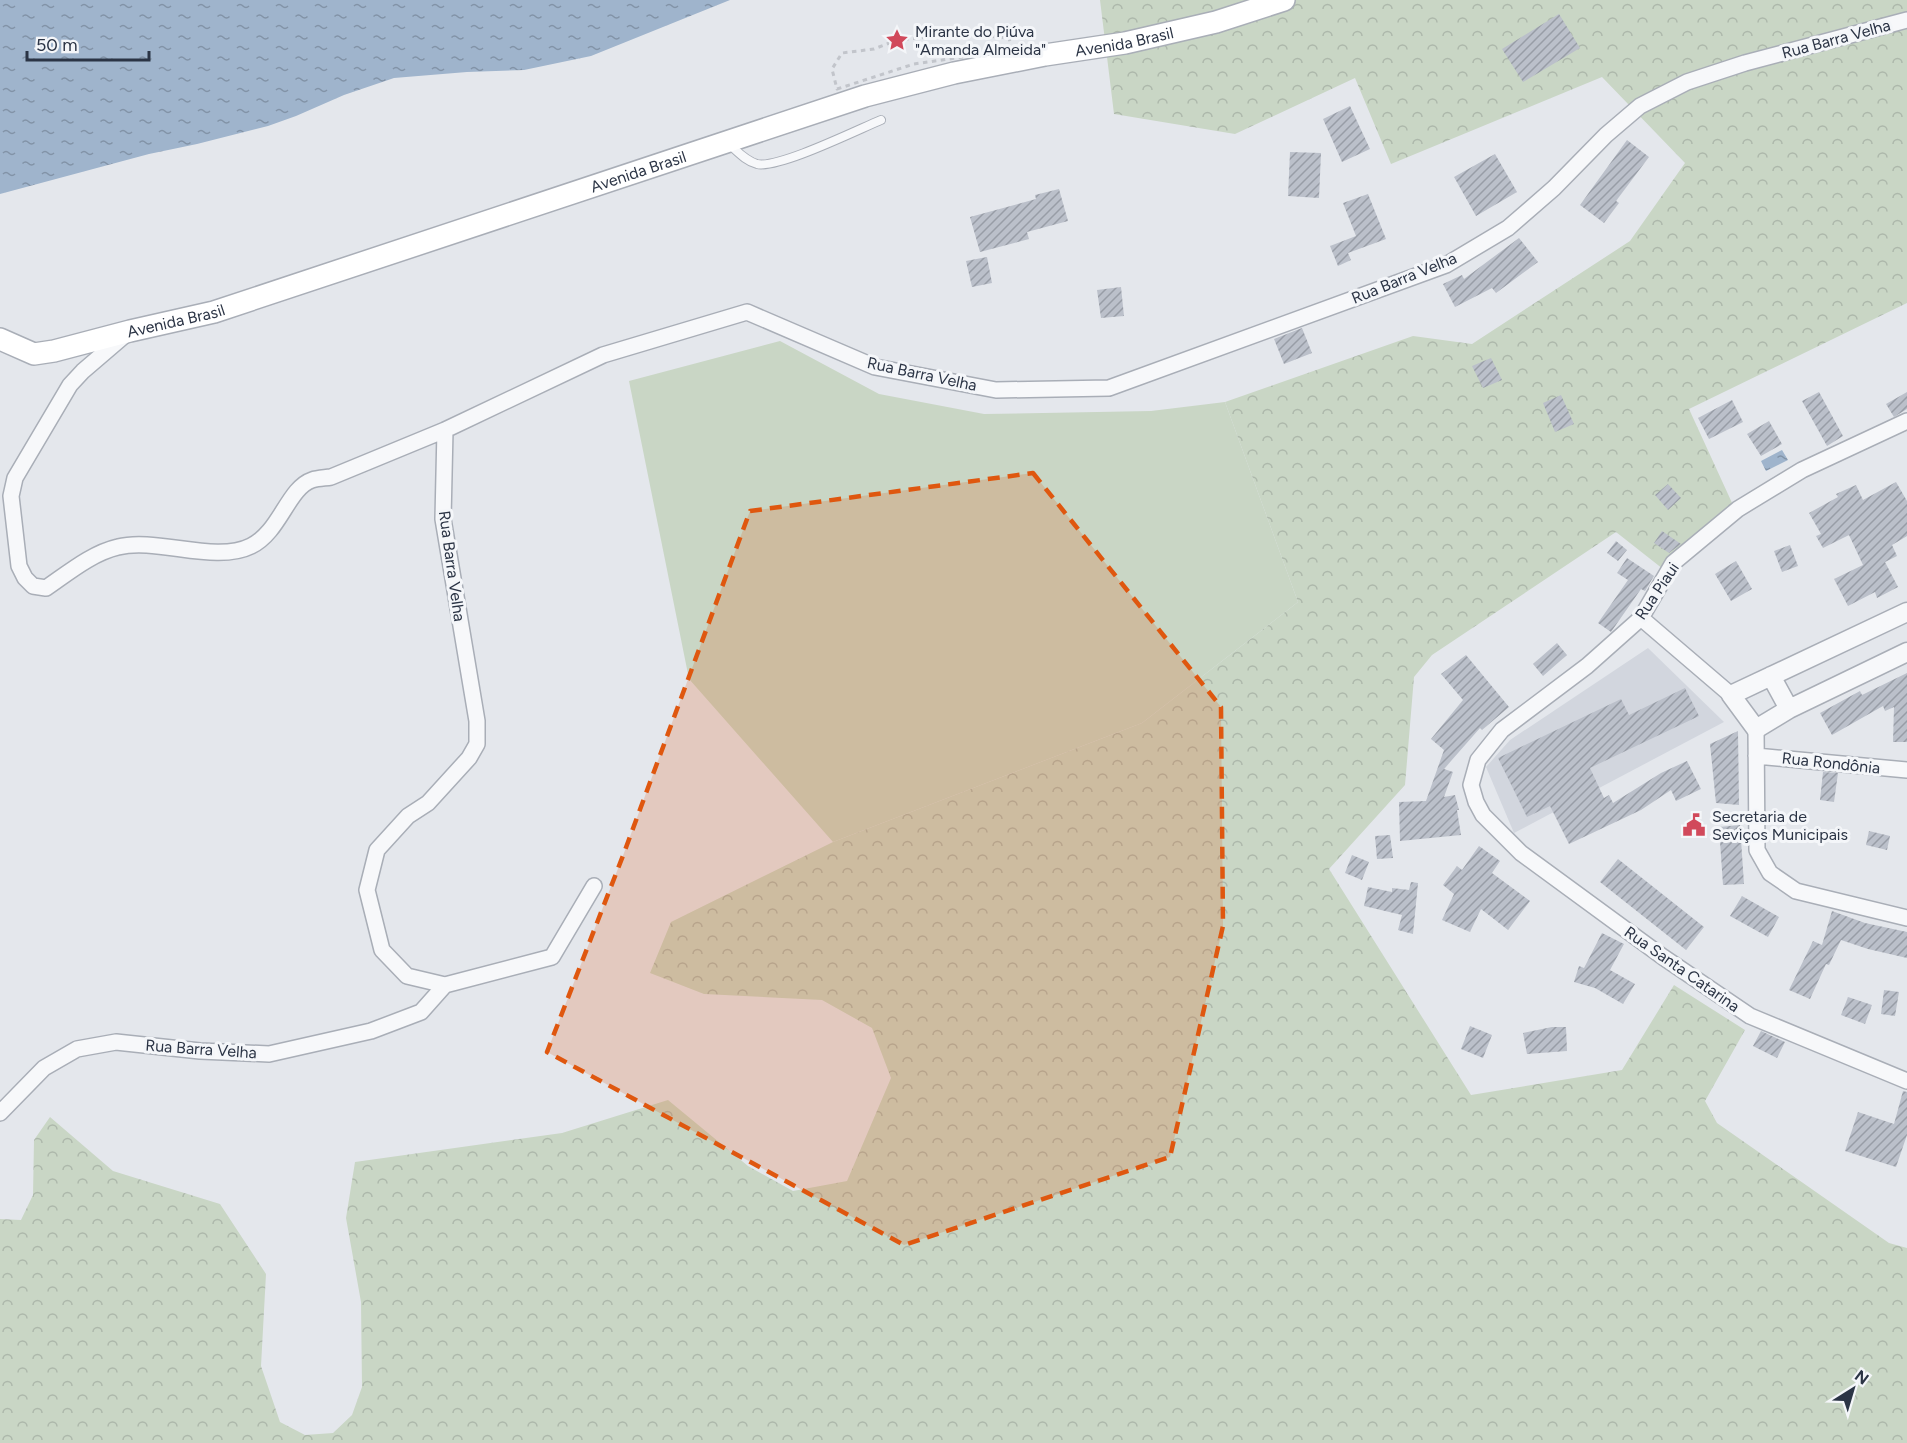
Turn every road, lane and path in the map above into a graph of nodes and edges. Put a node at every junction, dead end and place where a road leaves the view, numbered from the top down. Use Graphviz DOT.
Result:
graph roads {
  1 [pos="1284,0"];
  2 [pos="1907,20"];
  3 [pos="1012,50"];
  4 [pos="837,89"];
  5 [pos="881,120"];
  6 [pos="726,142"];
  7 [pos="130,331"];
  8 [pos="0,339"];
  9 [pos="1907,421"];
  10 [pos="445,430"];
  11 [pos="1907,612"];
  12 [pos="1641,618"];
  13 [pos="1907,652"];
  14 [pos="1771,676"];
  15 [pos="1731,695"];
  16 [pos="1790,709"];
  17 [pos="1756,729"];
  18 [pos="1756,756"];
  19 [pos="1907,770"];
  20 [pos="1483,815"];
  21 [pos="594,886"];
  22 [pos="1907,918"];
  23 [pos="446,985"];
  24 [pos="1907,1081"];
  25 [pos="0,1113"];
  1 -- 6 [label="main road, Avenida Brasil"];
  2 -- 10 [label="street, Rua Barra Velha"];
  3 -- 4 [label="path"];
  5 -- 6 [label="lane"];
  6 -- 7 [label="main road, Avenida Brasil"];
  7 -- 8 [label="main road, Avenida Brasil"];
  7 -- 10 [label="street"];
  9 -- 12 [label="street, Rua Piaui"];
  10 -- 23 [label="street, Rua Barra Velha"];
  11 -- 14 [label="street"];
  12 -- 15 [label="street"];
  12 -- 20 [label="street, Rua Piaui"];
  13 -- 16 [label="street"];
  14 -- 15 [label="street"];
  14 -- 16 [label="street"];
  15 -- 17 [label="street"];
  16 -- 17 [label="street"];
  17 -- 18 [label="street"];
  18 -- 19 [label="street, Rua Rondônia"];
  18 -- 22 [label="street"];
  20 -- 24 [label="street, Rua Santa Catarina"];
  21 -- 23 [label="street, Rua Barra Velha"];
  23 -- 25 [label="street, Rua Barra Velha"];
}
